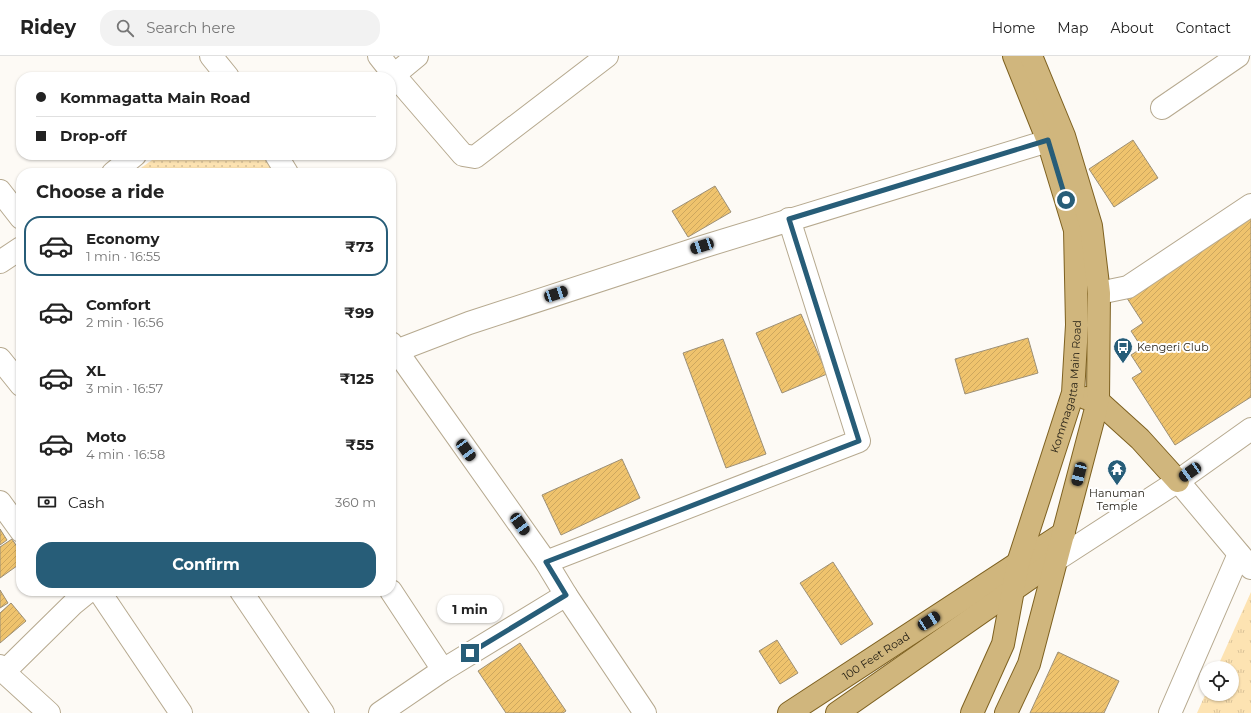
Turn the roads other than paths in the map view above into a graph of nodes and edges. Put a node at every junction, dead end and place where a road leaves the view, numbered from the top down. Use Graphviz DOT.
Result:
graph roads {
  1 [pos="211,56"];
  2 [pos="379,56"];
  3 [pos="417,56"];
  4 [pos="608,56"];
  5 [pos="1014,56"];
  6 [pos="1030,56"];
  7 [pos="1238,56"];
  8 [pos="224,72"];
  9 [pos="392,72"];
  10 [pos="396,73"];
  11 [pos="396,77"];
  12 [pos="1162,108"];
  13 [pos="1048,140"];
  14 [pos="129,160"];
  15 [pos="120,168"];
  16 [pos="0,191"];
  17 [pos="1251,205"];
  18 [pos="16,212"];
  19 [pos="789,219"];
  20 [pos="16,251"];
  21 [pos="0,262"];
  22 [pos="1099,293"];
  23 [pos="396,346"];
  24 [pos="396,351"];
  25 [pos="0,359"];
  26 [pos="16,379"];
  27 [pos="1073,393"];
  28 [pos="1098,401"];
  29 [pos="1251,429"];
  30 [pos="1178,481"];
  31 [pos="0,502"];
  32 [pos="16,524"];
  33 [pos="1064,533"];
  34 [pos="1056,560"];
  35 [pos="1245,561"];
  36 [pos="546,562"];
  37 [pos="1018,563"];
  38 [pos="1012,591"];
  39 [pos="566,595"];
  40 [pos="75,596"];
  41 [pos="103,596"];
  42 [pos="244,596"];
  43 [pos="394,596"];
  44 [pos="2,669"];
  45 [pos="443,670"];
  46 [pos="49,713"];
  47 [pos="181,713"];
  48 [pos="323,713"];
  49 [pos="380,713"];
  50 [pos="645,713"];
  51 [pos="789,713"];
  52 [pos="837,713"];
  53 [pos="972,713"];
  54 [pos="1006,713"];
  55 [pos="1170,713"];
  1 -- 8 [label="street"];
  2 -- 9 [label="street"];
  3 -- 10 [label="street"];
  4 -- 11 [label="street"];
  5 -- 13 [label="main road, Kommagatta Main Road"];
  6 -- 22 [label="main road"];
  7 -- 12 [label="street"];
  13 -- 19 [label="street"];
  13 -- 27 [label="main road, Kommagatta Main Road"];
  14 -- 15 [label="street"];
  16 -- 18 [label="street"];
  17 -- 22 [label="street"];
  19 -- 23 [label="street"];
  19 -- 36 [label="street"];
  20 -- 21 [label="street"];
  22 -- 28 [label="main road"];
  24 -- 36 [label="street"];
  25 -- 26 [label="street"];
  27 -- 28 [label="main road"];
  27 -- 37 [label="main road, Kommagatta Main Road"];
  28 -- 30 [label="main road"];
  28 -- 33 [label="main road"];
  29 -- 30 [label="street"];
  30 -- 34 [label="street"];
  30 -- 35 [label="street"];
  31 -- 32 [label="street"];
  33 -- 34 [label="main road"];
  33 -- 37 [label="main road, 100 Feet Road"];
  34 -- 38 [label="main road, 100 Feet Road"];
  34 -- 54 [label="main road"];
  35 -- 55 [label="street"];
  36 -- 39 [label="street"];
  37 -- 38 [label="main road, Kommagatta Main Road"];
  37 -- 51 [label="main road, 100 Feet Road"];
  38 -- 52 [label="main road, 100 Feet Road"];
  38 -- 53 [label="main road, Kommagatta Main Road"];
  39 -- 45 [label="street"];
  39 -- 50 [label="street"];
  40 -- 44 [label="street"];
  41 -- 47 [label="street"];
  42 -- 48 [label="street"];
  43 -- 45 [label="street"];
  44 -- 46 [label="street"];
  45 -- 49 [label="street"];
}
